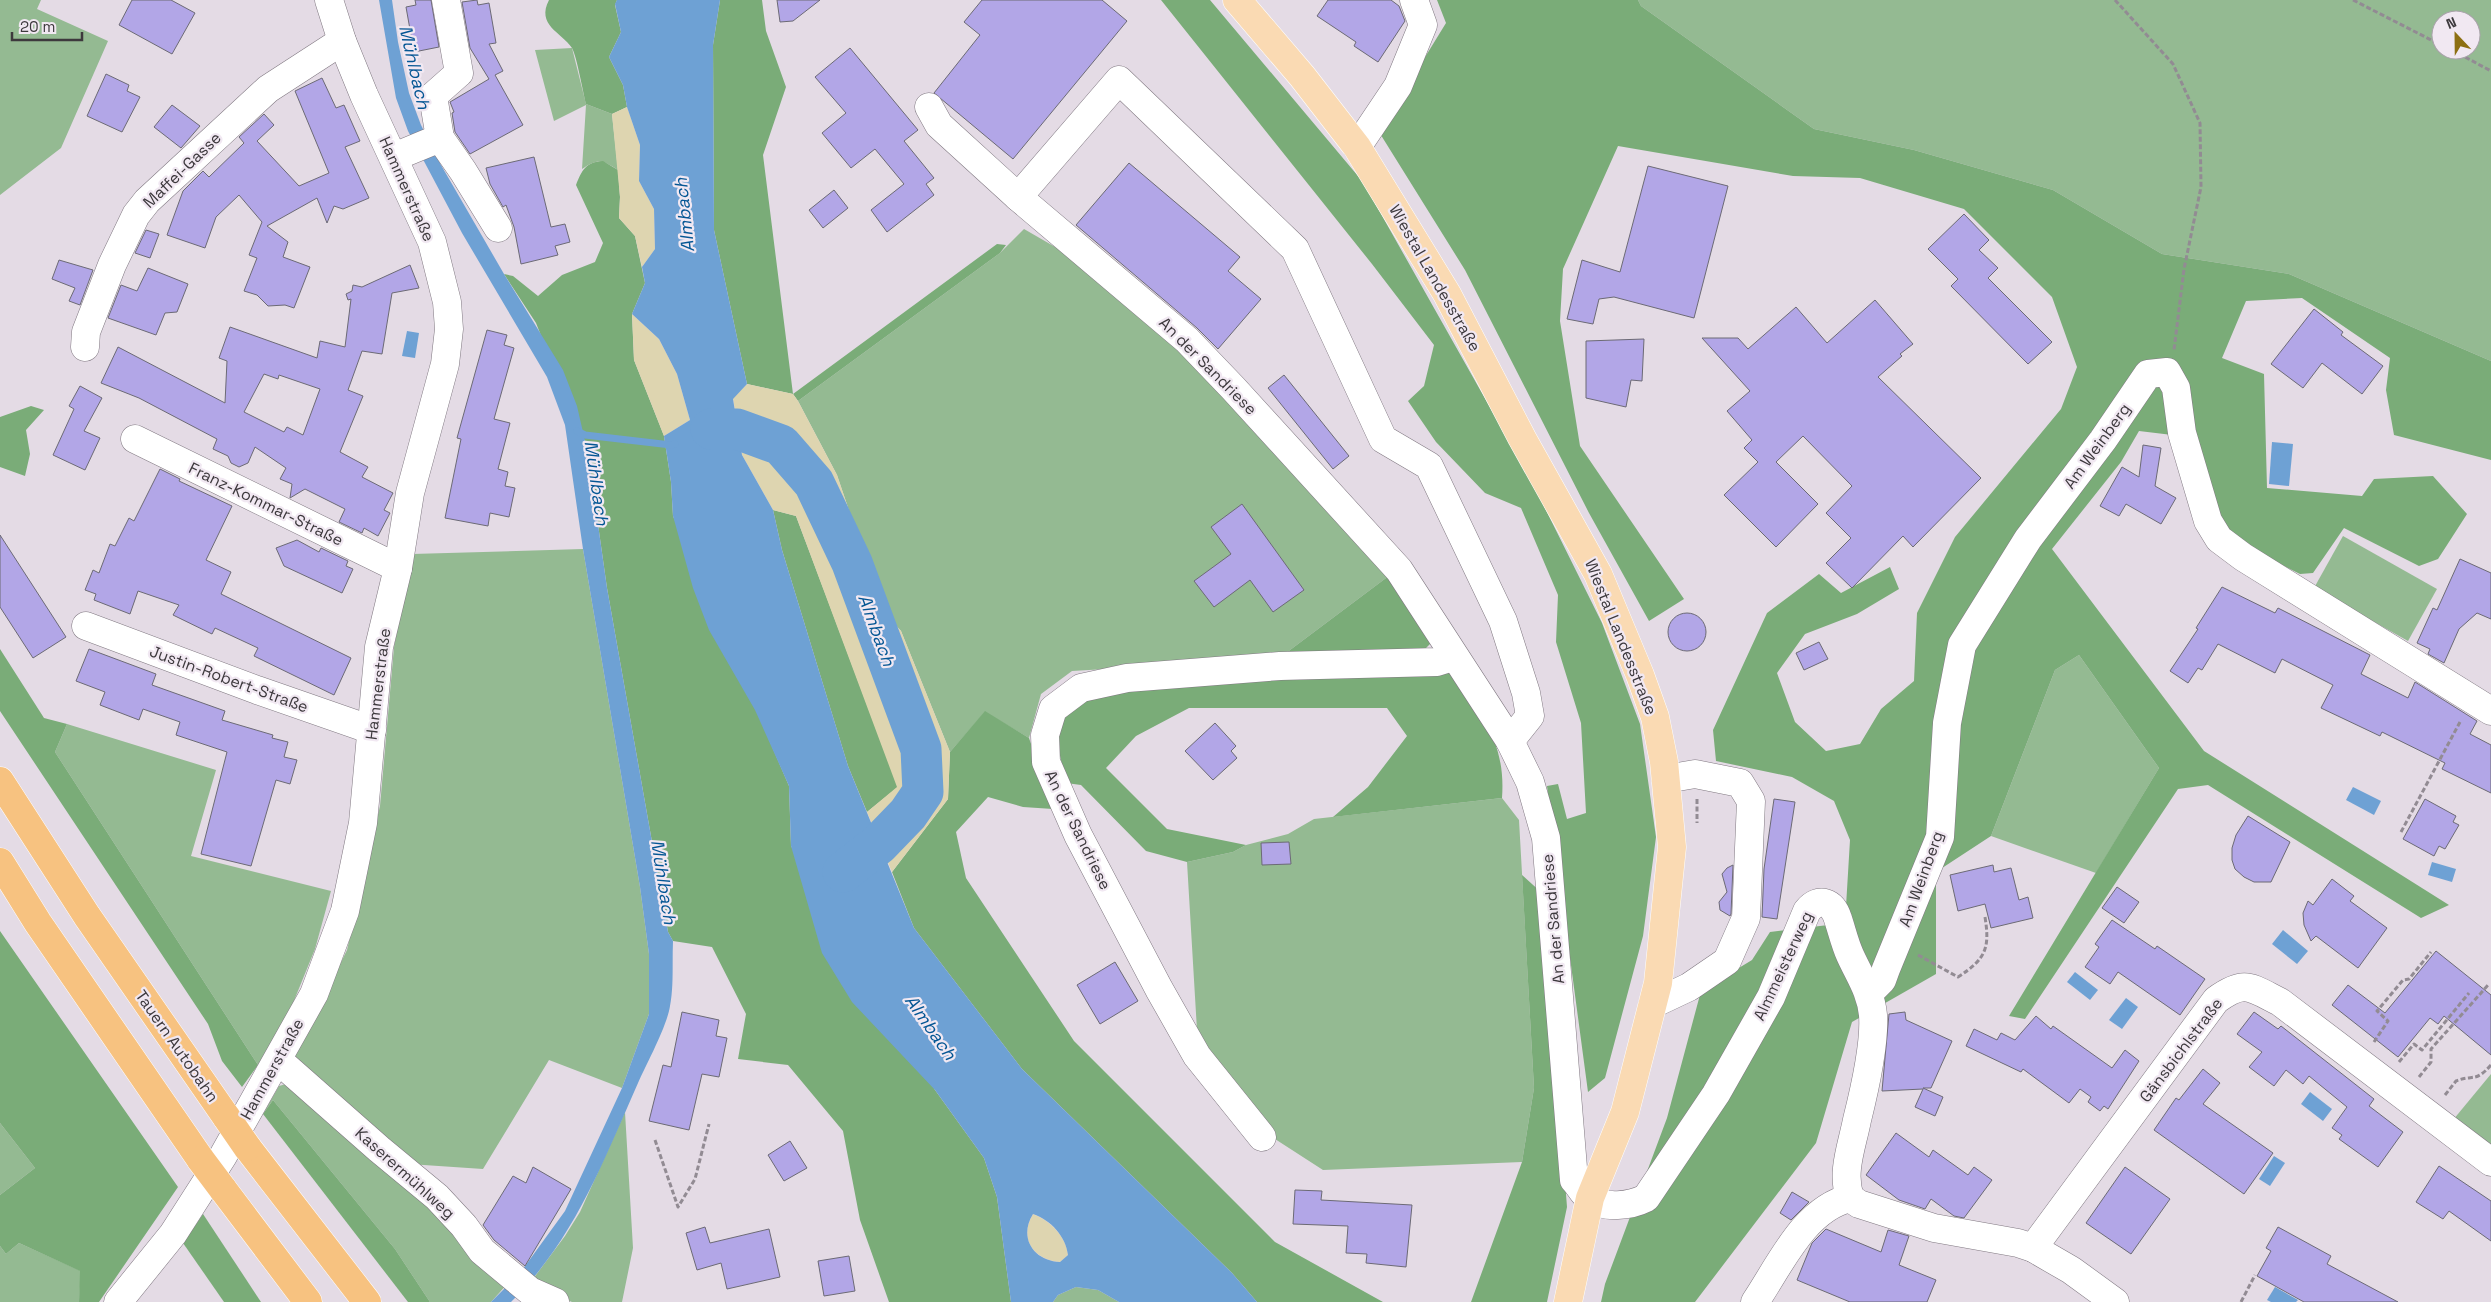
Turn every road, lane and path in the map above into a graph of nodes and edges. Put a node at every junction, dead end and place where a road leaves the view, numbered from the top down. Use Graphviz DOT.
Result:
graph roads {
  1 [pos="329,0"];
  2 [pos="446,0"];
  3 [pos="1237,0"];
  4 [pos="1414,0"];
  5 [pos="2115,0"];
  6 [pos="2353,0"];
  7 [pos="342,40"];
  8 [pos="2431,40"];
  9 [pos="2471,60"];
  10 [pos="2491,71"];
  11 [pos="929,107"];
  12 [pos="435,140"];
  13 [pos="1357,148"];
  14 [pos="399,155"];
  15 [pos="1018,197"];
  16 [pos="498,228"];
  17 [pos="85,347"];
  18 [pos="2167,372"];
  19 [pos="135,438"];
  20 [pos="398,568"];
  21 [pos="86,626"];
  22 [pos="1453,657"];
  23 [pos="2491,711"];
  24 [pos="2457,728"];
  25 [pos="372,730"];
  26 [pos="1510,741"];
  27 [pos="1695,774"];
  28 [pos="1666,779"];
  29 [pos="0,781"];
  30 [pos="1697,824"];
  31 [pos="2401,832"];
  32 [pos="0,862"];
  33 [pos="1984,917"];
  34 [pos="2431,952"];
  35 [pos="1909,957"];
  36 [pos="2489,984"];
  37 [pos="1869,993"];
  38 [pos="2469,993"];
  39 [pos="1653,1004"];
  40 [pos="2377,1038"];
  41 [pos="2401,1059"];
  42 [pos="278,1060"];
  43 [pos="2491,1065"];
  44 [pos="2420,1076"];
  45 [pos="2446,1093"];
  46 [pos="708,1124"];
  47 [pos="1262,1137"];
  48 [pos="655,1140"];
  49 [pos="2491,1162"];
  50 [pos="1590,1198"];
  51 [pos="1850,1198"];
  52 [pos="2032,1248"];
  53 [pos="2255,1274"];
  54 [pos="118,1302"];
  55 [pos="308,1302"];
  56 [pos="367,1302"];
  57 [pos="555,1302"];
  58 [pos="1568,1302"];
  59 [pos="1756,1302"];
  60 [pos="2115,1302"];
  61 [pos="2241,1302"];
  1 -- 7 [label="street, Hammerstraße"];
  2 -- 12 [label="street"];
  3 -- 13 [label="main road, Wiestal Landesstraße"];
  4 -- 13 [label="street"];
  5 -- 18 [label="path"];
  6 -- 8 [label="path"];
  7 -- 14 [label="street, Hammerstraße"];
  7 -- 17 [label="street, Maffei-Gasse"];
  9 -- 10 [label="path"];
  11 -- 15 [label="street, An der Sandriese"];
  12 -- 14 [label="street"];
  12 -- 16 [label="street"];
  13 -- 28 [label="main road, Wiestal Landesstraße"];
  14 -- 20 [label="street, Hammerstraße"];
  15 -- 22 [label="street, An der Sandriese"];
  15 -- 26 [label="street"];
  18 -- 23 [label="street"];
  18 -- 37 [label="street, Am Weinberg"];
  19 -- 20 [label="street, Franz-Kommar-Straße"];
  20 -- 25 [label="street, Hammerstraße"];
  21 -- 25 [label="street, Justin-Robert-Straße"];
  22 -- 26 [label="street, An der Sandriese"];
  22 -- 47 [label="street, An der Sandriese"];
  24 -- 31 [label="path"];
  25 -- 42 [label="street, Hammerstraße"];
  26 -- 50 [label="street, An der Sandriese"];
  27 -- 28 [label="street"];
  27 -- 30 [label="path"];
  27 -- 39 [label="street"];
  28 -- 39 [label="main road, Wiestal Landesstraße"];
  29 -- 56 [label="highway, Tauern Autobahn, bridge"];
  32 -- 55 [label="highway, bridge"];
  33 -- 35 [label="path"];
  34 -- 40 [label="path"];
  36 -- 44 [label="path"];
  37 -- 50 [label="street, Almmeisterweg"];
  37 -- 51 [label="street, Almmeisterweg"];
  38 -- 41 [label="path"];
  39 -- 50 [label="main road, Wiestal Landesstraße"];
  42 -- 54 [label="street, Hammerstraße"];
  42 -- 57 [label="street, Kaserermühlweg"];
  43 -- 45 [label="path"];
  46 -- 48 [label="path"];
  49 -- 52 [label="street, Gänsbichlstraße"];
  50 -- 58 [label="main road, Wiestal Landesstraße"];
  51 -- 52 [label="street"];
  51 -- 59 [label="street"];
  52 -- 60 [label="street"];
  53 -- 61 [label="path"];
}
